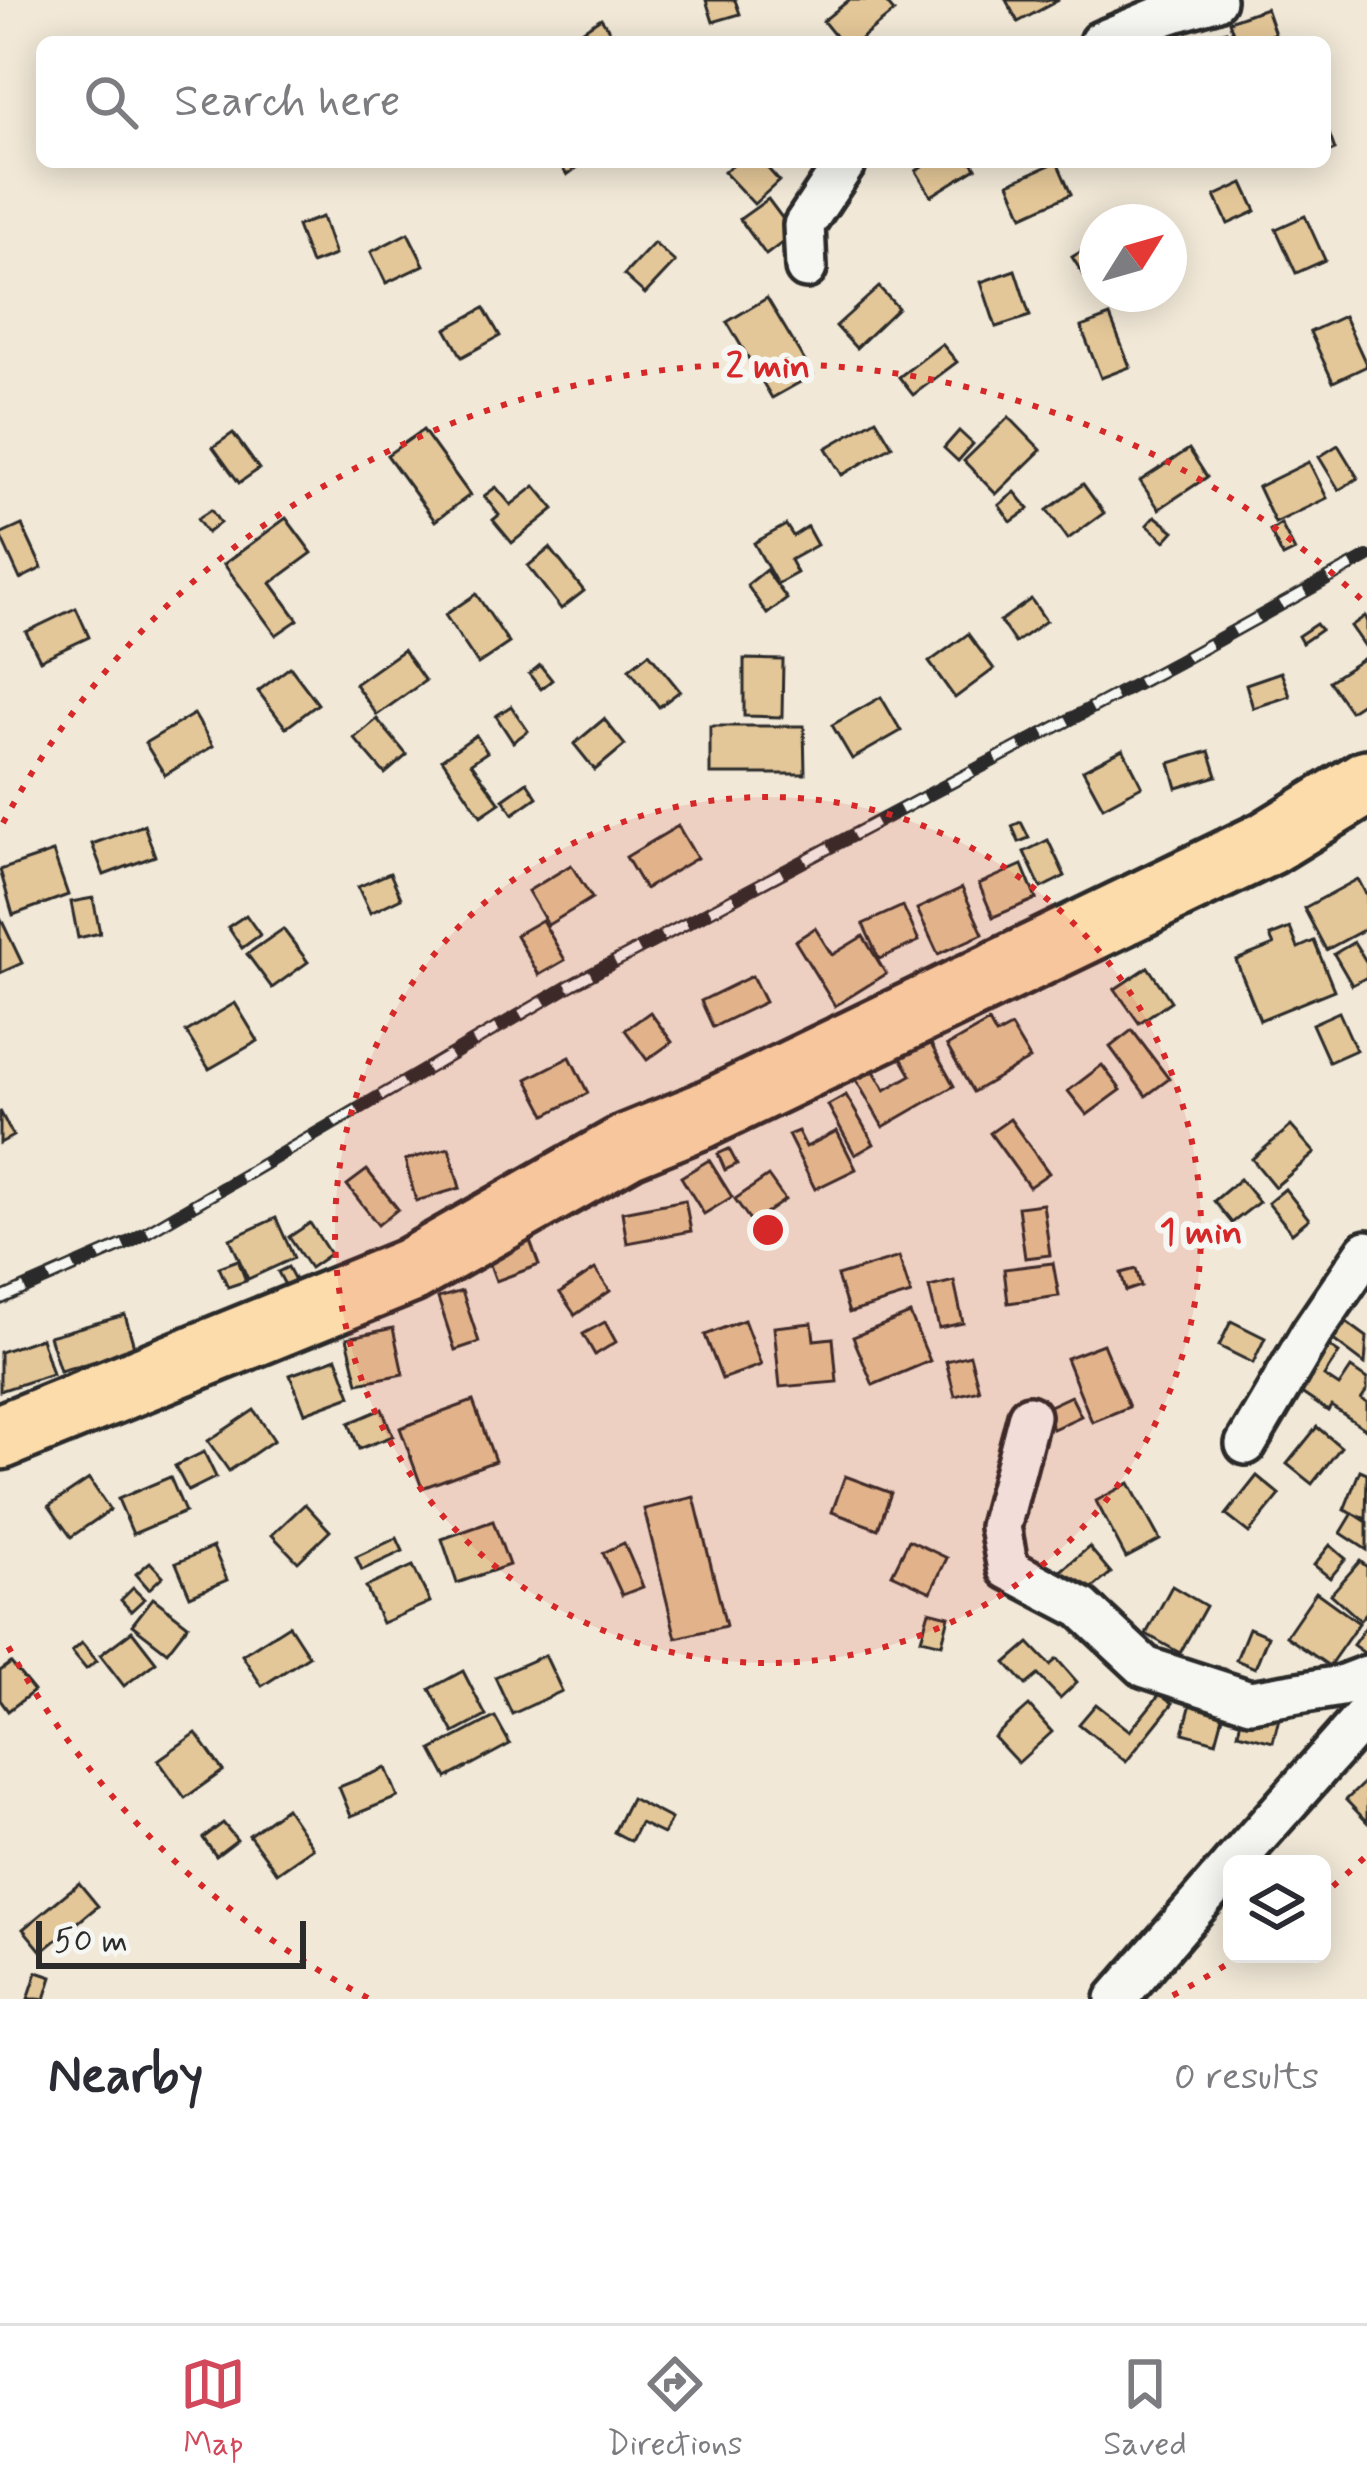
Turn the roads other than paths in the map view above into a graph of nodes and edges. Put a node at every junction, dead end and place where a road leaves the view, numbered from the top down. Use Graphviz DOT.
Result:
graph roads {
  1 [pos="1215,0"];
  2 [pos="1114,36"];
  3 [pos="843,168"];
  4 [pos="806,268"];
  5 [pos="1367,782"];
  6 [pos="1367,1251"];
  7 [pos="1029,1416"];
  8 [pos="0,1437"];
  9 [pos="1246,1444"];
  10 [pos="1367,1676"];
  11 [pos="1367,1713"];
  12 [pos="1242,1855"];
  13 [pos="1223,1876"];
  14 [pos="1116,1999"];
  1 -- 2 [label="street"];
  3 -- 4 [label="street"];
  5 -- 8 [label="main road"];
  6 -- 9 [label="street"];
  7 -- 10 [label="street"];
  11 -- 12 [label="street"];
  13 -- 14 [label="street"];
}
